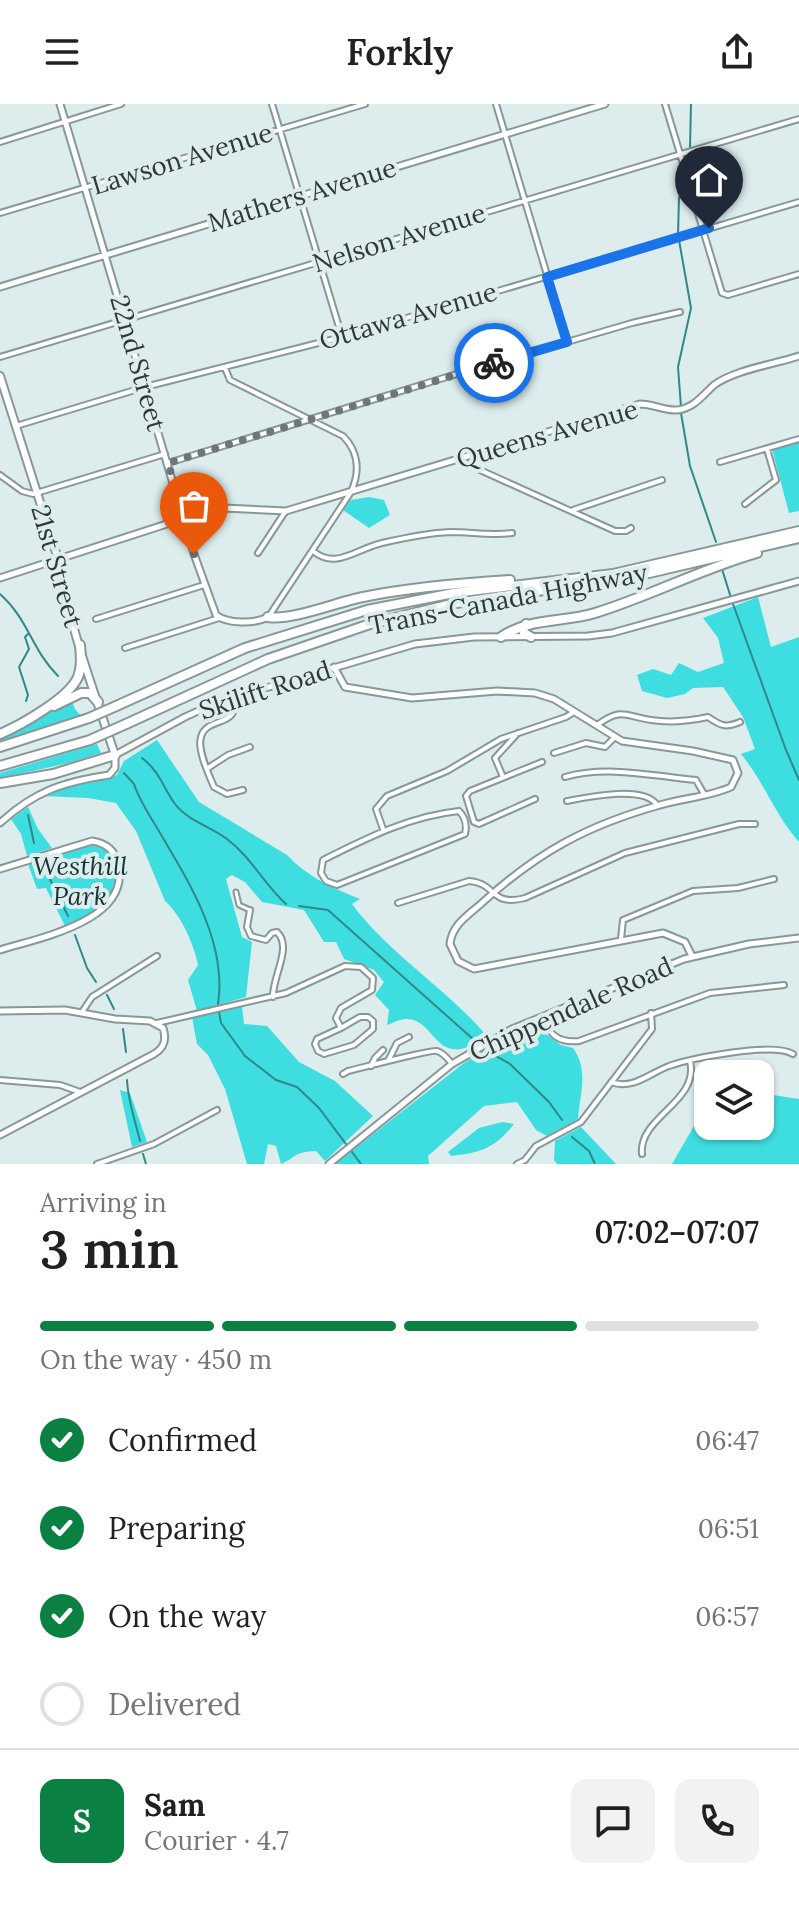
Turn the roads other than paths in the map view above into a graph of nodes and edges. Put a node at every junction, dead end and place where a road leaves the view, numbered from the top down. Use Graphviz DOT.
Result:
graph roads {
  1 [pos="60,104"];
  2 [pos="121,104"];
  3 [pos="272,104"];
  4 [pos="365,104"];
  5 [pos="496,104"];
  6 [pos="605,104"];
  7 [pos="665,104"];
  8 [pos="799,119"];
  9 [pos="66,121"];
  10 [pos="280,129"];
  11 [pos="505,135"];
  12 [pos="0,142"];
  13 [pos="680,154"];
  14 [pos="86,188"];
  15 [pos="300,195"];
  16 [pos="525,201"];
  17 [pos="799,202"];
  18 [pos="0,213"];
  19 [pos="703,230"];
  20 [pos="105,254"];
  21 [pos="320,262"];
  22 [pos="799,274"];
  23 [pos="547,277"];
  24 [pos="0,287"];
  25 [pos="680,312"];
  26 [pos="126,321"];
  27 [pos="342,337"];
  28 [pos="567,342"];
  29 [pos="799,356"];
  30 [pos="0,357"];
  31 [pos="225,368"];
  32 [pos="0,376"];
  33 [pos="145,387"];
  34 [pos="312,419"];
  35 [pos="16,426"];
  36 [pos="799,439"];
  37 [pos="767,449"];
  38 [pos="165,454"];
  39 [pos="458,460"];
  40 [pos="720,462"];
  41 [pos="168,463"];
  42 [pos="0,475"];
  43 [pos="662,480"];
  44 [pos="351,492"];
  45 [pos="37,493"];
  46 [pos="745,504"];
  47 [pos="286,511"];
  48 [pos="571,511"];
  49 [pos="184,519"];
  50 [pos="631,528"];
  51 [pos="799,531"];
  52 [pos="512,533"];
  53 [pos="799,540"];
  54 [pos="313,551"];
  55 [pos="258,553"];
  56 [pos="58,559"];
  57 [pos="0,578"];
  58 [pos="579,579"];
  59 [pos="799,581"];
  60 [pos="204,585"];
  61 [pos="268,617"];
  62 [pos="219,618"];
  63 [pos="96,619"];
  64 [pos="528,623"];
  65 [pos="501,637"];
  66 [pos="531,637"];
  67 [pos="80,645"];
  68 [pos="125,648"];
  69 [pos="334,667"];
  70 [pos="233,697"];
  71 [pos="98,702"];
  72 [pos="576,711"];
  73 [pos="740,722"];
  74 [pos="595,726"];
  75 [pos="14,727"];
  76 [pos="520,731"];
  77 [pos="0,734"];
  78 [pos="614,738"];
  79 [pos="0,747"];
  80 [pos="250,747"];
  81 [pos="554,753"];
  82 [pos="115,755"];
  83 [pos="542,762"];
  84 [pos="0,766"];
  85 [pos="208,768"];
  86 [pos="503,777"];
  87 [pos="565,777"];
  88 [pos="0,783"];
  89 [pos="243,790"];
  90 [pos="704,794"];
  91 [pos="535,799"];
  92 [pos="567,801"];
  93 [pos="657,805"];
  94 [pos="0,823"];
  95 [pos="755,824"];
  96 [pos="383,829"];
  97 [pos="0,869"];
  98 [pos="774,879"];
  99 [pos="236,892"];
  100 [pos="493,892"];
  101 [pos="398,903"];
  102 [pos="250,910"];
  103 [pos="799,938"];
  104 [pos="621,939"];
  105 [pos="0,950"];
  106 [pos="157,956"];
  107 [pos="692,956"];
  108 [pos="784,985"];
  109 [pos="273,997"];
  110 [pos="0,1011"];
  111 [pos="82,1012"];
  112 [pos="651,1013"];
  113 [pos="542,1017"];
  114 [pos="157,1023"];
  115 [pos="341,1028"];
  116 [pos="409,1037"];
  117 [pos="383,1050"];
  118 [pos="793,1054"];
  119 [pos="388,1061"];
  120 [pos="690,1061"];
  121 [pos="452,1064"];
  122 [pos="371,1066"];
  123 [pos="343,1074"];
  124 [pos="0,1080"];
  125 [pos="611,1082"];
  126 [pos="83,1093"];
  127 [pos="217,1110"];
  128 [pos="0,1135"];
  129 [pos="642,1154"];
  130 [pos="97,1164"];
  131 [pos="329,1164"];
  132 [pos="517,1164"];
  1 -- 9 [label="street, 22nd Street"];
  2 -- 9 [label="street"];
  3 -- 10 [label="street"];
  4 -- 10 [label="street, Lawson Avenue"];
  5 -- 11 [label="street"];
  6 -- 11 [label="street, Mathers Avenue"];
  7 -- 13 [label="street"];
  8 -- 13 [label="street, Nelson Avenue"];
  9 -- 12 [label="street"];
  9 -- 14 [label="street, 22nd Street"];
  10 -- 14 [label="street, Lawson Avenue"];
  10 -- 15 [label="street"];
  11 -- 15 [label="street, Mathers Avenue"];
  11 -- 16 [label="street"];
  13 -- 16 [label="street, Nelson Avenue"];
  13 -- 19 [label="street"];
  14 -- 18 [label="street, Lawson Avenue"];
  14 -- 20 [label="street, 22nd Street"];
  15 -- 20 [label="street, Mathers Avenue"];
  15 -- 21 [label="street"];
  16 -- 21 [label="street, Nelson Avenue"];
  16 -- 23 [label="street"];
  17 -- 19 [label="street, Ottawa Avenue"];
  19 -- 22 [label="street"];
  19 -- 23 [label="street, Ottawa Avenue"];
  20 -- 24 [label="street, Mathers Avenue"];
  20 -- 26 [label="street, 22nd Street"];
  21 -- 26 [label="street, Nelson Avenue"];
  21 -- 27 [label="street"];
  23 -- 27 [label="street, Ottawa Avenue"];
  23 -- 28 [label="street"];
  25 -- 28 [label="street"];
  26 -- 30 [label="street, Nelson Avenue"];
  26 -- 33 [label="street, 22nd Street"];
  27 -- 31 [label="street, Ottawa Avenue"];
  28 -- 34 [label="street"];
  29 -- 39 [label="street, Queens Avenue"];
  31 -- 33 [label="street, Ottawa Avenue"];
  31 -- 34 [label="street"];
  32 -- 35 [label="main road, 21st Street"];
  33 -- 35 [label="street, Ottawa Avenue"];
  33 -- 38 [label="street, 22nd Street"];
  34 -- 41 [label="street"];
  34 -- 44 [label="street"];
  35 -- 45 [label="main road, 21st Street"];
  36 -- 37 [label="street"];
  37 -- 40 [label="street"];
  37 -- 46 [label="street"];
  38 -- 41 [label="street, 22nd Street"];
  38 -- 45 [label="street"];
  39 -- 44 [label="street, Queens Avenue"];
  39 -- 48 [label="street"];
  41 -- 49 [label="street, 22nd Street"];
  42 -- 45 [label="street"];
  43 -- 48 [label="street"];
  44 -- 47 [label="street, Queens Avenue"];
  44 -- 54 [label="street"];
  45 -- 56 [label="main road, 21st Street"];
  47 -- 49 [label="street, Queens Avenue"];
  47 -- 55 [label="street"];
  48 -- 50 [label="street"];
  49 -- 56 [label="street, Queens Avenue"];
  49 -- 60 [label="street, 22nd Street"];
  51 -- 58 [label="highway, Trans-Canada Highway"];
  52 -- 54 [label="street"];
  53 -- 64 [label="highway"];
  53 -- 84 [label="highway, Trans-Canada Highway, bridge"];
  54 -- 61 [label="street"];
  56 -- 57 [label="street, Queens Avenue"];
  56 -- 67 [label="main road, 21st Street"];
  58 -- 61 [label="highway"];
  58 -- 79 [label="highway, Trans-Canada Highway, bridge"];
  59 -- 66 [label="street, Skilift Road"];
  60 -- 62 [label="street, 22nd Street"];
  60 -- 63 [label="street"];
  61 -- 62 [label="street"];
  62 -- 68 [label="street"];
  64 -- 65 [label="highway"];
  64 -- 66 [label="highway"];
  65 -- 66 [label="street, Skilift Road"];
  65 -- 69 [label="street, Skilift Road"];
  67 -- 71 [label="main road, 21st Street"];
  67 -- 75 [label="highway"];
  69 -- 70 [label="street, Skilift Road"];
  69 -- 72 [label="street"];
  70 -- 82 [label="street, Skilift Road"];
  70 -- 85 [label="street"];
  71 -- 75 [label="highway"];
  71 -- 82 [label="main road, 21st Street"];
  72 -- 74 [label="street"];
  72 -- 76 [label="street"];
  73 -- 74 [label="street"];
  74 -- 78 [label="street"];
  75 -- 77 [label="highway"];
  76 -- 86 [label="street"];
  76 -- 96 [label="street"];
  78 -- 81 [label="street"];
  78 -- 90 [label="street"];
  80 -- 85 [label="street"];
  82 -- 88 [label="highway"];
  82 -- 94 [label="street, Skilift Road"];
  83 -- 86 [label="street"];
  85 -- 89 [label="street"];
  86 -- 91 [label="street"];
  87 -- 90 [label="street"];
  90 -- 93 [label="street"];
  92 -- 93 [label="street"];
  93 -- 100 [label="street"];
  95 -- 100 [label="street"];
  96 -- 96 [label="street"];
  97 -- 105 [label="street"];
  98 -- 104 [label="street"];
  99 -- 102 [label="street"];
  100 -- 101 [label="street"];
  100 -- 104 [label="street"];
  102 -- 109 [label="street"];
  103 -- 107 [label="street, Chippendale Road"];
  104 -- 107 [label="street"];
  106 -- 111 [label="street"];
  107 -- 113 [label="street, Chippendale Road"];
  108 -- 112 [label="street"];
  109 -- 114 [label="street"];
  109 -- 115 [label="street"];
  110 -- 111 [label="street"];
  111 -- 114 [label="street"];
  112 -- 113 [label="street"];
  112 -- 125 [label="street"];
  113 -- 121 [label="street, Chippendale Road"];
  114 -- 126 [label="street"];
  115 -- 115 [label="street"];
  116 -- 119 [label="street"];
  117 -- 122 [label="street"];
  118 -- 120 [label="street"];
  119 -- 121 [label="street"];
  119 -- 122 [label="street"];
  120 -- 125 [label="street"];
  120 -- 129 [label="street"];
  121 -- 131 [label="street, Chippendale Road"];
  122 -- 123 [label="street"];
  124 -- 126 [label="street"];
  125 -- 132 [label="street"];
  126 -- 128 [label="street"];
  127 -- 130 [label="street"];
}
